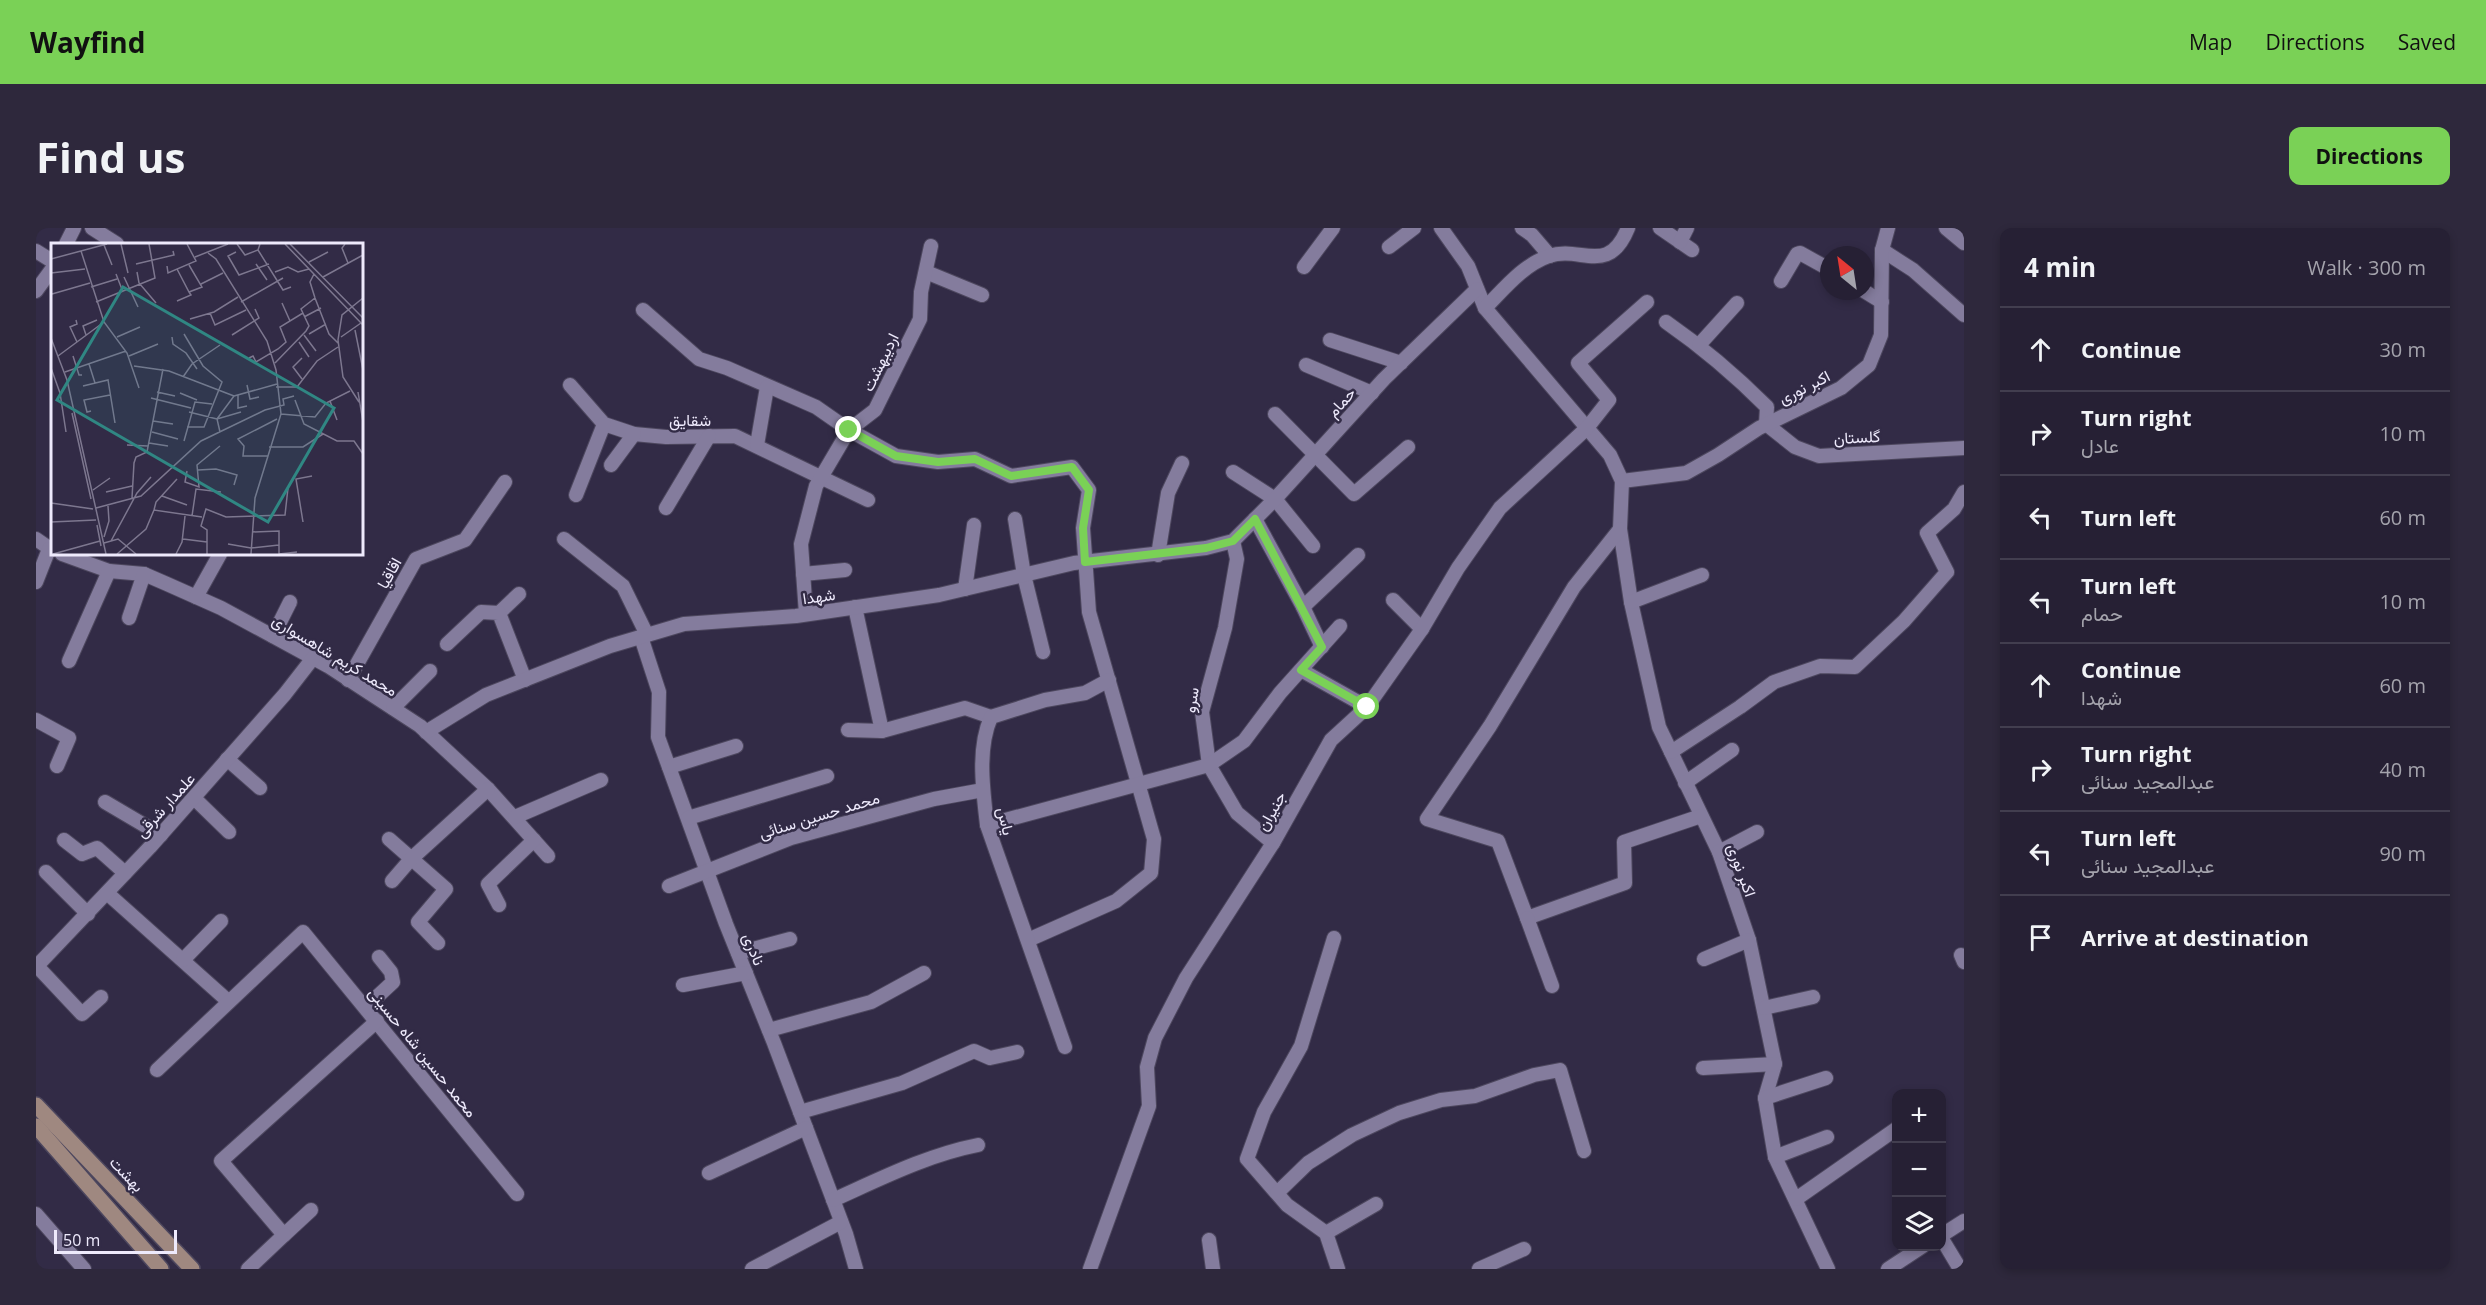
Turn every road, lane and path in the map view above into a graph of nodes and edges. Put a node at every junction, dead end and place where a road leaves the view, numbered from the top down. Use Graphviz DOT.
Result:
graph roads {
  1 [pos="74,228"];
  2 [pos="92,228"];
  3 [pos="1333,228"];
  4 [pos="1414,228"];
  5 [pos="1441,228"];
  6 [pos="1522,228"];
  7 [pos="1628,228"];
  8 [pos="1660,228"];
  9 [pos="1687,228"];
  10 [pos="1888,228"];
  11 [pos="1946,228"];
  12 [pos="1680,242"];
  13 [pos="66,243"];
  14 [pos="115,243"];
  15 [pos="1964,243"];
  16 [pos="931,246"];
  17 [pos="1389,247"];
  18 [pos="1692,250"];
  19 [pos="1882,250"];
  20 [pos="36,251"];
  21 [pos="1550,255"];
  22 [pos="51,260"];
  23 [pos="1820,264"];
  24 [pos="1304,267"];
  25 [pos="51,271"];
  26 [pos="926,272"];
  27 [pos="1780,280"];
  28 [pos="1477,289"];
  29 [pos="36,291"];
  30 [pos="982,295"];
  31 [pos="1874,297"];
  32 [pos="1647,302"];
  33 [pos="1882,302"];
  34 [pos="1737,303"];
  35 [pos="1485,308"];
  36 [pos="643,310"];
  37 [pos="1964,315"];
  38 [pos="1666,322"];
  39 [pos="1330,340"];
  40 [pos="1699,345"];
  41 [pos="1401,363"];
  42 [pos="1306,365"];
  43 [pos="570,385"];
  44 [pos="767,387"];
  45 [pos="1372,393"];
  46 [pos="1275,414"];
  47 [pos="604,424"];
  48 [pos="1766,424"];
  49 [pos="1587,428"];
  50 [pos="849,430"];
  51 [pos="634,434"];
  52 [pos="709,436"];
  53 [pos="757,444"];
  54 [pos="1408,447"];
  55 [pos="1964,448"];
  56 [pos="1316,454"];
  57 [pos="1182,463"];
  58 [pos="611,465"];
  59 [pos="1233,472"];
  60 [pos="820,477"];
  61 [pos="1622,481"];
  62 [pos="505,482"];
  63 [pos="1964,492"];
  64 [pos="576,495"];
  65 [pos="1275,499"];
  66 [pos="868,500"];
  67 [pos="666,508"];
  68 [pos="1015,519"];
  69 [pos="1255,519"];
  70 [pos="974,525"];
  71 [pos="1620,529"];
  72 [pos="36,539"];
  73 [pos="564,539"];
  74 [pos="1233,541"];
  75 [pos="1313,546"];
  76 [pos="51,548"];
  77 [pos="53,555"];
  78 [pos="66,555"];
  79 [pos="219,555"];
  80 [pos="1158,555"];
  81 [pos="1358,555"];
  82 [pos="1085,562"];
  83 [pos="845,570"];
  84 [pos="109,571"];
  85 [pos="144,574"];
  86 [pos="803,574"];
  87 [pos="1024,575"];
  88 [pos="1702,575"];
  89 [pos="36,582"];
  90 [pos="965,589"];
  91 [pos="519,594"];
  92 [pos="196,597"];
  93 [pos="1393,600"];
  94 [pos="290,602"];
  95 [pos="1631,602"];
  96 [pos="855,607"];
  97 [pos="1303,607"];
  98 [pos="499,614"];
  99 [pos="806,614"];
  100 [pos="129,618"];
  101 [pos="1340,626"];
  102 [pos="1422,628"];
  103 [pos="273,636"];
  104 [pos="644,636"];
  105 [pos="447,644"];
  106 [pos="1322,647"];
  107 [pos="1043,652"];
  108 [pos="313,658"];
  109 [pos="69,661"];
  110 [pos="1301,670"];
  111 [pos="430,671"];
  112 [pos="348,680"];
  113 [pos="525,680"];
  114 [pos="1109,680"];
  115 [pos="1367,707"];
  116 [pos="393,708"];
  117 [pos="991,717"];
  118 [pos="36,720"];
  119 [pos="848,730"];
  120 [pos="882,731"];
  121 [pos="426,732"];
  122 [pos="736,746"];
  123 [pos="1732,750"];
  124 [pos="1671,752"];
  125 [pos="227,759"];
  126 [pos="1209,765"];
  127 [pos="57,766"];
  128 [pos="669,767"];
  129 [pos="827,776"];
  130 [pos="601,780"];
  131 [pos="1685,783"];
  132 [pos="1138,784"];
  133 [pos="260,788"];
  134 [pos="488,789"];
  135 [pos="983,789"];
  136 [pos="194,798"];
  137 [pos="105,802"];
  138 [pos="1701,816"];
  139 [pos="515,817"];
  140 [pos="688,818"];
  141 [pos="987,825"];
  142 [pos="229,832"];
  143 [pos="1757,832"];
  144 [pos="161,835"];
  145 [pos="389,839"];
  146 [pos="64,840"];
  147 [pos="534,840"];
  148 [pos="1273,843"];
  149 [pos="1719,852"];
  150 [pos="548,856"];
  151 [pos="411,859"];
  152 [pos="706,870"];
  153 [pos="46,872"];
  154 [pos="125,873"];
  155 [pos="392,881"];
  156 [pos="669,886"];
  157 [pos="106,893"];
  158 [pos="499,905"];
  159 [pos="88,914"];
  160 [pos="1527,918"];
  161 [pos="221,921"];
  162 [pos="1334,938"];
  163 [pos="790,939"];
  164 [pos="1028,940"];
  165 [pos="1749,940"];
  166 [pos="438,943"];
  167 [pos="738,953"];
  168 [pos="378,957"];
  169 [pos="183,960"];
  170 [pos="1704,960"];
  171 [pos="36,966"];
  172 [pos="746,973"];
  173 [pos="924,973"];
  174 [pos="683,985"];
  175 [pos="1552,986"];
  176 [pos="101,997"];
  177 [pos="1813,997"];
  178 [pos="228,1001"];
  179 [pos="366,1007"];
  180 [pos="1764,1008"];
  181 [pos="377,1021"];
  182 [pos="769,1030"];
  183 [pos="1065,1047"];
  184 [pos="1017,1052"];
  185 [pos="1775,1064"];
  186 [pos="1703,1068"];
  187 [pos="157,1070"];
  188 [pos="1826,1078"];
  189 [pos="1765,1098"];
  190 [pos="36,1105"];
  191 [pos="800,1112"];
  192 [pos="806,1128"];
  193 [pos="38,1132"];
  194 [pos="1892,1132"];
  195 [pos="1827,1137"];
  196 [pos="978,1145"];
  197 [pos="1584,1151"];
  198 [pos="1775,1157"];
  199 [pos="709,1173"];
  200 [pos="1277,1193"];
  201 [pos="517,1194"];
  202 [pos="1796,1199"];
  203 [pos="833,1200"];
  204 [pos="1376,1204"];
  205 [pos="311,1210"];
  206 [pos="36,1214"];
  207 [pos="1964,1221"];
  208 [pos="842,1222"];
  209 [pos="1326,1233"];
  210 [pos="284,1234"];
  211 [pos="1946,1234"];
  212 [pos="1209,1239"];
  213 [pos="1946,1245"];
  214 [pos="1524,1250"];
  215 [pos="1915,1251"];
  216 [pos="84,1269"];
  217 [pos="161,1269"];
  218 [pos="192,1269"];
  219 [pos="248,1269"];
  220 [pos="752,1269"];
  221 [pos="856,1269"];
  222 [pos="1090,1269"];
  223 [pos="1213,1269"];
  224 [pos="1338,1269"];
  225 [pos="1479,1269"];
  226 [pos="1828,1269"];
  227 [pos="1888,1269"];
  228 [pos="1960,1269"];
  1 -- 13 [label="street"];
  2 -- 14 [label="street"];
  3 -- 24 [label="street"];
  4 -- 17 [label="street"];
  5 -- 28 [label="street, اکبر نوری"];
  6 -- 21 [label="street"];
  7 -- 21 [label="street"];
  8 -- 12 [label="street"];
  9 -- 12 [label="street"];
  10 -- 19 [label="street, اکبر نوری"];
  11 -- 15 [label="street"];
  12 -- 18 [label="street"];
  16 -- 26 [label="street, اردیبهشت"];
  19 -- 33 [label="street, اکبر نوری"];
  19 -- 37 [label="street"];
  20 -- 22 [label="street"];
  21 -- 35 [label="street"];
  23 -- 27 [label="street"];
  25 -- 29 [label="street"];
  26 -- 30 [label="street"];
  26 -- 50 [label="street, اردیبهشت"];
  28 -- 35 [label="street, اکبر نوری"];
  28 -- 41 [label="street, حمام"];
  31 -- 33 [label="street"];
  32 -- 49 [label="street, جنیران"];
  33 -- 48 [label="street, اکبر نوری"];
  34 -- 40 [label="street"];
  35 -- 49 [label="street, اکبر نوری"];
  36 -- 44 [label="street"];
  38 -- 40 [label="street"];
  39 -- 41 [label="street"];
  40 -- 48 [label="street"];
  41 -- 45 [label="street, حمام"];
  42 -- 45 [label="street"];
  43 -- 47 [label="street"];
  44 -- 50 [label="street"];
  44 -- 53 [label="street"];
  45 -- 56 [label="street, حمام"];
  46 -- 56 [label="street"];
  47 -- 51 [label="street, شقایق"];
  47 -- 64 [label="street"];
  48 -- 55 [label="street, گلستان"];
  48 -- 61 [label="street, اکبر نوری"];
  49 -- 61 [label="street, اکبر نوری"];
  49 -- 102 [label="street, جنیران"];
  50 -- 60 [label="street, اردیبهشت"];
  50 -- 82 [label="street"];
  51 -- 52 [label="street, شقایق"];
  51 -- 58 [label="street"];
  52 -- 53 [label="street, شقایق"];
  52 -- 67 [label="street"];
  53 -- 60 [label="street, شقایق"];
  54 -- 56 [label="street"];
  56 -- 65 [label="street, حمام"];
  57 -- 80 [label="street"];
  59 -- 65 [label="street"];
  60 -- 66 [label="street, شقایق"];
  60 -- 86 [label="street, اردیبهشت"];
  61 -- 71 [label="street, اکبر نوری"];
  62 -- 112 [label="street, اقاقیا"];
  63 -- 124 [label="street"];
  65 -- 69 [label="street, حمام"];
  65 -- 75 [label="street"];
  68 -- 87 [label="street"];
  69 -- 74 [label="street, حمام"];
  69 -- 97 [label="street"];
  70 -- 90 [label="street"];
  71 -- 95 [label="street, اکبر نوری"];
  71 -- 160 [label="street"];
  72 -- 76 [label="street, محمد کریم شاهسواری"];
  73 -- 104 [label="street, نادری"];
  74 -- 80 [label="street, شهدا"];
  74 -- 126 [label="street, سرو"];
  77 -- 89 [label="street"];
  78 -- 84 [label="street, محمد کریم شاهسواری"];
  79 -- 92 [label="street"];
  80 -- 82 [label="street, شهدا"];
  81 -- 97 [label="street"];
  82 -- 87 [label="street, شهدا"];
  82 -- 114 [label="street"];
  83 -- 86 [label="street"];
  84 -- 85 [label="street, محمد کریم شاهسواری"];
  84 -- 109 [label="street"];
  85 -- 92 [label="street, محمد کریم شاهسواری"];
  85 -- 100 [label="street"];
  86 -- 99 [label="street, اردیبهشت"];
  87 -- 90 [label="street, شهدا"];
  87 -- 107 [label="street"];
  88 -- 95 [label="street"];
  90 -- 96 [label="street, شهدا"];
  91 -- 98 [label="street"];
  92 -- 103 [label="street, محمد کریم شاهسواری"];
  93 -- 102 [label="street"];
  94 -- 103 [label="street"];
  95 -- 124 [label="street, اکبر نوری"];
  96 -- 99 [label="street, شهدا"];
  96 -- 120 [label="street"];
  97 -- 106 [label="street"];
  98 -- 105 [label="street"];
  98 -- 113 [label="street"];
  99 -- 104 [label="street, شهدا"];
  101 -- 106 [label="street"];
  102 -- 115 [label="street, جنیران"];
  103 -- 108 [label="street, محمد کریم شاهسواری"];
  104 -- 113 [label="street, شهدا"];
  104 -- 128 [label="street, نادری"];
  106 -- 110 [label="street"];
  108 -- 112 [label="street, محمد کریم شاهسواری"];
  108 -- 125 [label="street, علمدار شرقی"];
  110 -- 115 [label="street"];
  110 -- 126 [label="street"];
  111 -- 116 [label="street"];
  112 -- 116 [label="street, محمد کریم شاهسواری"];
  113 -- 121 [label="street, شهدا"];
  114 -- 117 [label="street"];
  114 -- 132 [label="street"];
  115 -- 148 [label="street, جنیران"];
  116 -- 121 [label="street, محمد کریم شاهسواری"];
  117 -- 120 [label="street"];
  117 -- 135 [label="street, یاس"];
  118 -- 127 [label="street"];
  119 -- 120 [label="street"];
  121 -- 134 [label="street, محمد کریم شاهسواری"];
  122 -- 128 [label="street"];
  123 -- 131 [label="street"];
  124 -- 131 [label="street, اکبر نوری"];
  125 -- 133 [label="street"];
  125 -- 136 [label="street, علمدار شرقی"];
  126 -- 132 [label="street"];
  126 -- 148 [label="street, سرو"];
  128 -- 140 [label="street, نادری"];
  129 -- 140 [label="street"];
  130 -- 139 [label="street"];
  131 -- 138 [label="street, اکبر نوری"];
  132 -- 141 [label="street"];
  132 -- 164 [label="street"];
  134 -- 139 [label="street, محمد کریم شاهسواری"];
  134 -- 151 [label="street"];
  135 -- 141 [label="street, یاس"];
  135 -- 152 [label="street, محمد حسین سنائی"];
  136 -- 142 [label="street"];
  136 -- 144 [label="street, علمدار شرقی"];
  137 -- 144 [label="street"];
  138 -- 149 [label="street, اکبر نوری"];
  138 -- 160 [label="street"];
  139 -- 147 [label="street, محمد کریم شاهسواری"];
  140 -- 152 [label="street, نادری"];
  141 -- 164 [label="street, یاس"];
  143 -- 149 [label="street"];
  144 -- 154 [label="street, علمدار شرقی"];
  145 -- 151 [label="street"];
  146 -- 154 [label="street"];
  147 -- 150 [label="street, محمد کریم شاهسواری"];
  147 -- 158 [label="street"];
  148 -- 222 [label="street, جنیران"];
  149 -- 165 [label="street, اکبر نوری"];
  151 -- 155 [label="street"];
  151 -- 166 [label="street"];
  152 -- 156 [label="street, محمد حسین سنائی"];
  152 -- 167 [label="street, نادری"];
  153 -- 159 [label="street"];
  154 -- 157 [label="street, علمدار شرقی"];
  157 -- 159 [label="street, علمدار شرقی"];
  157 -- 169 [label="street"];
  159 -- 171 [label="street, علمدار شرقی"];
  160 -- 175 [label="street"];
  161 -- 169 [label="street"];
  162 -- 200 [label="street"];
  163 -- 167 [label="street"];
  164 -- 183 [label="street, یاس"];
  165 -- 170 [label="street"];
  165 -- 180 [label="street, اکبر نوری"];
  167 -- 172 [label="street, نادری"];
  168 -- 179 [label="street"];
  169 -- 178 [label="street"];
  171 -- 176 [label="street"];
  172 -- 174 [label="street"];
  172 -- 182 [label="street, نادری"];
  173 -- 182 [label="street"];
  177 -- 180 [label="street"];
  178 -- 179 [label="street, محمد حسین شاه حسینی"];
  178 -- 187 [label="street"];
  179 -- 181 [label="street, محمد حسین شاه حسینی"];
  180 -- 185 [label="street, اکبر نوری"];
  181 -- 201 [label="street, محمد حسین شاه حسینی"];
  181 -- 210 [label="street"];
  182 -- 191 [label="street, نادری"];
  184 -- 191 [label="street"];
  185 -- 186 [label="street"];
  185 -- 189 [label="street, اکبر نوری"];
  188 -- 189 [label="street"];
  189 -- 198 [label="street, اکبر نوری"];
  190 -- 218 [label="main road, بهشت"];
  191 -- 192 [label="street, نادری"];
  192 -- 199 [label="street"];
  192 -- 203 [label="street, نادری"];
  193 -- 217 [label="main road"];
  194 -- 202 [label="street"];
  195 -- 198 [label="street"];
  196 -- 203 [label="street"];
  197 -- 200 [label="street"];
  198 -- 202 [label="street, اکبر نوری"];
  200 -- 209 [label="street"];
  202 -- 226 [label="street, اکبر نوری"];
  203 -- 208 [label="street, نادری"];
  204 -- 209 [label="street"];
  205 -- 210 [label="street"];
  206 -- 216 [label="street"];
  207 -- 211 [label="street"];
  208 -- 220 [label="street"];
  208 -- 221 [label="street, نادری"];
  209 -- 224 [label="street"];
  210 -- 219 [label="street"];
  212 -- 223 [label="street"];
  213 -- 228 [label="street"];
  214 -- 225 [label="street"];
  215 -- 227 [label="street"];
}
